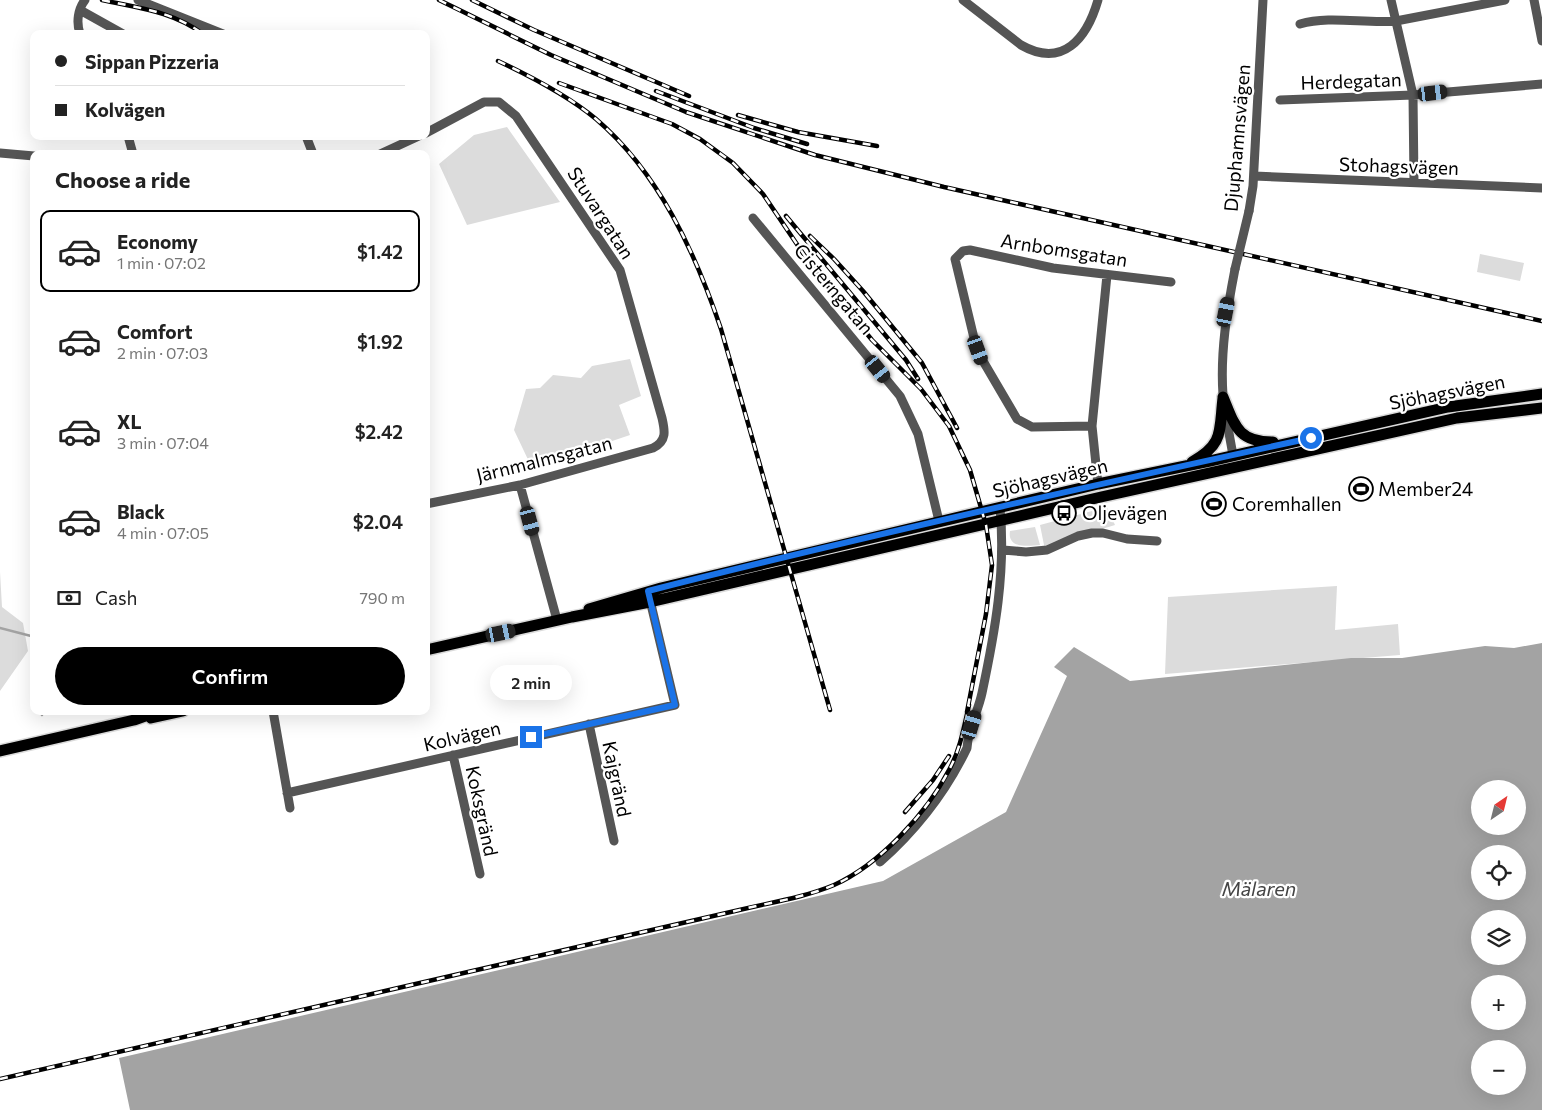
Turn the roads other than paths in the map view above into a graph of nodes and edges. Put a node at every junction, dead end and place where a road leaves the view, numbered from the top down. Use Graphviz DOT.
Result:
graph roads {
  1 [pos="85,0"];
  2 [pos="138,0"];
  3 [pos="963,0"];
  4 [pos="1098,0"];
  5 [pos="1263,0"];
  6 [pos="1391,0"];
  7 [pos="1505,0"];
  8 [pos="1534,0"];
  9 [pos="79,14"];
  10 [pos="1396,21"];
  11 [pos="1300,24"];
  12 [pos="108,29"];
  13 [pos="80,30"];
  14 [pos="213,30"];
  15 [pos="1542,41"];
  16 [pos="1542,84"];
  17 [pos="1414,96"];
  18 [pos="1280,100"];
  19 [pos="430,131"];
  20 [pos="410,140"];
  21 [pos="389,150"];
  22 [pos="0,154"];
  23 [pos="30,156"];
  24 [pos="1254,176"];
  25 [pos="1414,182"];
  26 [pos="1542,188"];
  27 [pos="754,218"];
  28 [pos="1107,276"];
  29 [pos="1171,282"];
  30 [pos="1542,394"];
  31 [pos="1223,397"];
  32 [pos="1510,398"];
  33 [pos="1542,408"];
  34 [pos="1480,415"];
  35 [pos="1394,419"];
  36 [pos="1092,426"];
  37 [pos="664,436"];
  38 [pos="1294,442"];
  39 [pos="1233,456"];
  40 [pos="1184,466"];
  41 [pos="1235,468"];
  42 [pos="1098,484"];
  43 [pos="520,485"];
  44 [pos="1153,486"];
  45 [pos="1101,497"];
  46 [pos="430,503"];
  47 [pos="1000,508"];
  48 [pos="939,521"];
  49 [pos="1002,522"];
  50 [pos="942,533"];
  51 [pos="1157,541"];
  52 [pos="1003,550"];
  53 [pos="649,596"];
  54 [pos="557,620"];
  55 [pos="430,649"];
  56 [pos="148,715"];
  57 [pos="164,715"];
  58 [pos="274,715"];
  59 [pos="134,720"];
  60 [pos="589,724"];
  61 [pos="0,750"];
  62 [pos="454,754"];
  63 [pos="287,793"];
  64 [pos="290,808"];
  65 [pos="614,841"];
  66 [pos="880,862"];
  67 [pos="480,874"];
  1 -- 9 [label="street"];
  2 -- 14 [label="street"];
  3 -- 4 [label="street"];
  5 -- 24 [label="street, Djuphamnsvägen"];
  6 -- 10 [label="street"];
  7 -- 10 [label="street"];
  8 -- 15 [label="street"];
  9 -- 12 [label="street"];
  9 -- 13 [label="street"];
  10 -- 11 [label="street"];
  10 -- 17 [label="street"];
  16 -- 17 [label="street, Herdegatan"];
  17 -- 18 [label="street, Herdegatan"];
  17 -- 25 [label="street"];
  19 -- 37 [label="street, Stuvargatan"];
  20 -- 21 [label="street"];
  22 -- 23 [label="street"];
  24 -- 25 [label="street, Stohagsvägen"];
  24 -- 31 [label="street, Djuphamnsvägen, bridge"];
  25 -- 26 [label="street, Stohagsvägen"];
  27 -- 48 [label="street, Cisterngatan"];
  28 -- 29 [label="street, Arnbomsgatan"];
  28 -- 36 [label="street"];
  28 -- 36 [label="street, Arnbomsgatan"];
  30 -- 32 [label="main road, Sjöhagsvägen"];
  31 -- 38 [label="main road"];
  31 -- 39 [label="street, Djuphamnsvägen"];
  31 -- 40 [label="main road"];
  32 -- 34 [label="main road"];
  32 -- 35 [label="main road, Sjöhagsvägen"];
  33 -- 34 [label="main road, Sjöhagsvägen"];
  34 -- 35 [label="main road"];
  34 -- 41 [label="main road, Sjöhagsvägen"];
  35 -- 38 [label="main road, Sjöhagsvägen"];
  36 -- 42 [label="street"];
  37 -- 43 [label="street, Järnmalmsgatan"];
  38 -- 39 [label="main road, Sjöhagsvägen"];
  39 -- 40 [label="main road, Sjöhagsvägen"];
  39 -- 41 [label="main road"];
  39 -- 44 [label="main road"];
  40 -- 42 [label="main road, Sjöhagsvägen"];
  41 -- 44 [label="main road, Sjöhagsvägen"];
  42 -- 45 [label="main road"];
  42 -- 47 [label="main road, Sjöhagsvägen"];
  43 -- 46 [label="street, Järnmalmsgatan"];
  43 -- 54 [label="street"];
  44 -- 45 [label="main road, Sjöhagsvägen"];
  45 -- 49 [label="main road, Sjöhagsvägen"];
  47 -- 48 [label="main road, Sjöhagsvägen"];
  47 -- 49 [label="street"];
  48 -- 50 [label="main road"];
  48 -- 53 [label="main road, Sjöhagsvägen"];
  49 -- 50 [label="main road, Sjöhagsvägen"];
  49 -- 52 [label="street"];
  50 -- 53 [label="main road, Sjöhagsvägen"];
  51 -- 52 [label="street"];
  52 -- 66 [label="street"];
  53 -- 54 [label="main road, Sjöhagsvägen"];
  53 -- 60 [label="street, Kolvägen"];
  54 -- 55 [label="main road, Sjöhagsvägen"];
  56 -- 59 [label="main road"];
  57 -- 59 [label="main road"];
  58 -- 63 [label="street"];
  59 -- 61 [label="main road"];
  60 -- 62 [label="street, Kolvägen"];
  60 -- 65 [label="street, Kajgränd"];
  62 -- 63 [label="street, Kolvägen"];
  62 -- 67 [label="street, Koksgränd"];
  63 -- 64 [label="street"];
}
